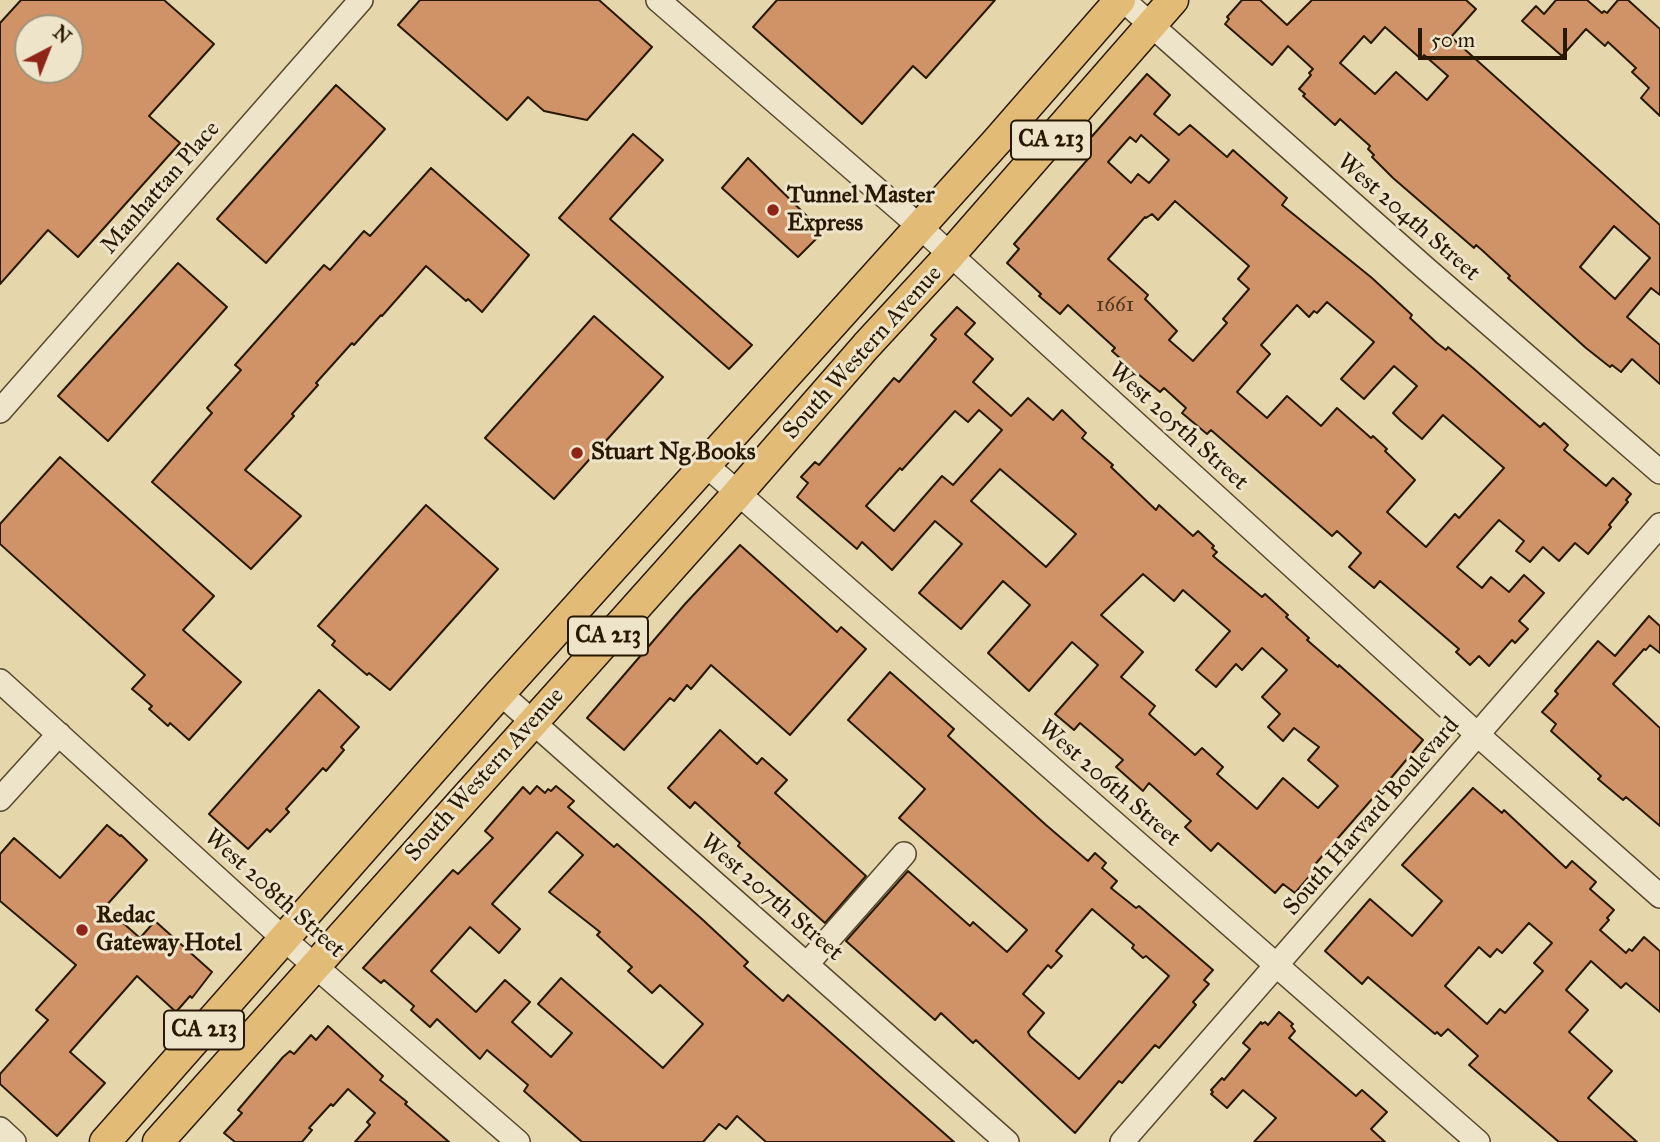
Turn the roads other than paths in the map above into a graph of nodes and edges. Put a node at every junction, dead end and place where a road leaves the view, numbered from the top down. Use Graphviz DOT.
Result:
graph roads {
  1 [pos="361,0"];
  2 [pos="658,0"];
  3 [pos="1122,0"];
  4 [pos="1173,0"];
  5 [pos="1151,25"];
  6 [pos="919,226"];
  7 [pos="950,256"];
  8 [pos="0,411"];
  9 [pos="706,465"];
  10 [pos="1660,472"];
  11 [pos="738,493"];
  12 [pos="1660,525"];
  13 [pos="0,681"];
  14 [pos="500,694"];
  15 [pos="533,722"];
  16 [pos="59,734"];
  17 [pos="1478,735"];
  18 [pos="0,799"];
  19 [pos="904,854"];
  20 [pos="1660,896"];
  21 [pos="284,939"];
  22 [pos="807,964"];
  23 [pos="314,966"];
  24 [pos="1276,966"];
  25 [pos="0,1129"];
  26 [pos="14,1142"];
  27 [pos="106,1142"];
  28 [pos="158,1142"];
  29 [pos="518,1142"];
  30 [pos="1007,1142"];
  31 [pos="1122,1142"];
  32 [pos="1478,1142"];
  1 -- 8 [label="street, Manhattan Place"];
  2 -- 6 [label="street, West 205th Street"];
  3 -- 5 [label="street, West 204th Street"];
  3 -- 6 [label="main road, South Western Avenue / CA 213"];
  4 -- 5 [label="main road, South Western Avenue / CA 213"];
  5 -- 7 [label="main road, South Western Avenue / CA 213"];
  5 -- 10 [label="street, West 204th Street"];
  6 -- 7 [label="street, West 205th Street"];
  6 -- 9 [label="main road, South Western Avenue / CA 213"];
  7 -- 11 [label="main road, South Western Avenue / CA 213"];
  7 -- 17 [label="street, West 205th Street"];
  9 -- 11 [label="street, West 206th Street"];
  9 -- 14 [label="main road, South Western Avenue / CA 213"];
  11 -- 15 [label="main road, South Western Avenue / CA 213"];
  11 -- 24 [label="street, West 206th Street"];
  12 -- 17 [label="street, South Harvard Boulevard"];
  13 -- 16 [label="street, West 208th Street"];
  14 -- 15 [label="street, West 207th Street"];
  14 -- 21 [label="main road, South Western Avenue / CA 213"];
  15 -- 22 [label="street, West 207th Street"];
  15 -- 23 [label="main road, South Western Avenue / CA 213"];
  16 -- 18 [label="street"];
  16 -- 21 [label="street, West 208th Street"];
  17 -- 20 [label="street, West 205th Street"];
  17 -- 24 [label="street, South Harvard Boulevard"];
  19 -- 22 [label="street"];
  21 -- 23 [label="street, West 208th Street"];
  21 -- 27 [label="main road, South Western Avenue / CA 213"];
  22 -- 30 [label="street, West 207th Street"];
  23 -- 28 [label="main road, South Western Avenue / CA 213"];
  23 -- 29 [label="street, West 208th Street"];
  24 -- 31 [label="street, South Harvard Boulevard"];
  24 -- 32 [label="street, West 206th Street"];
  25 -- 26 [label="street"];
}
